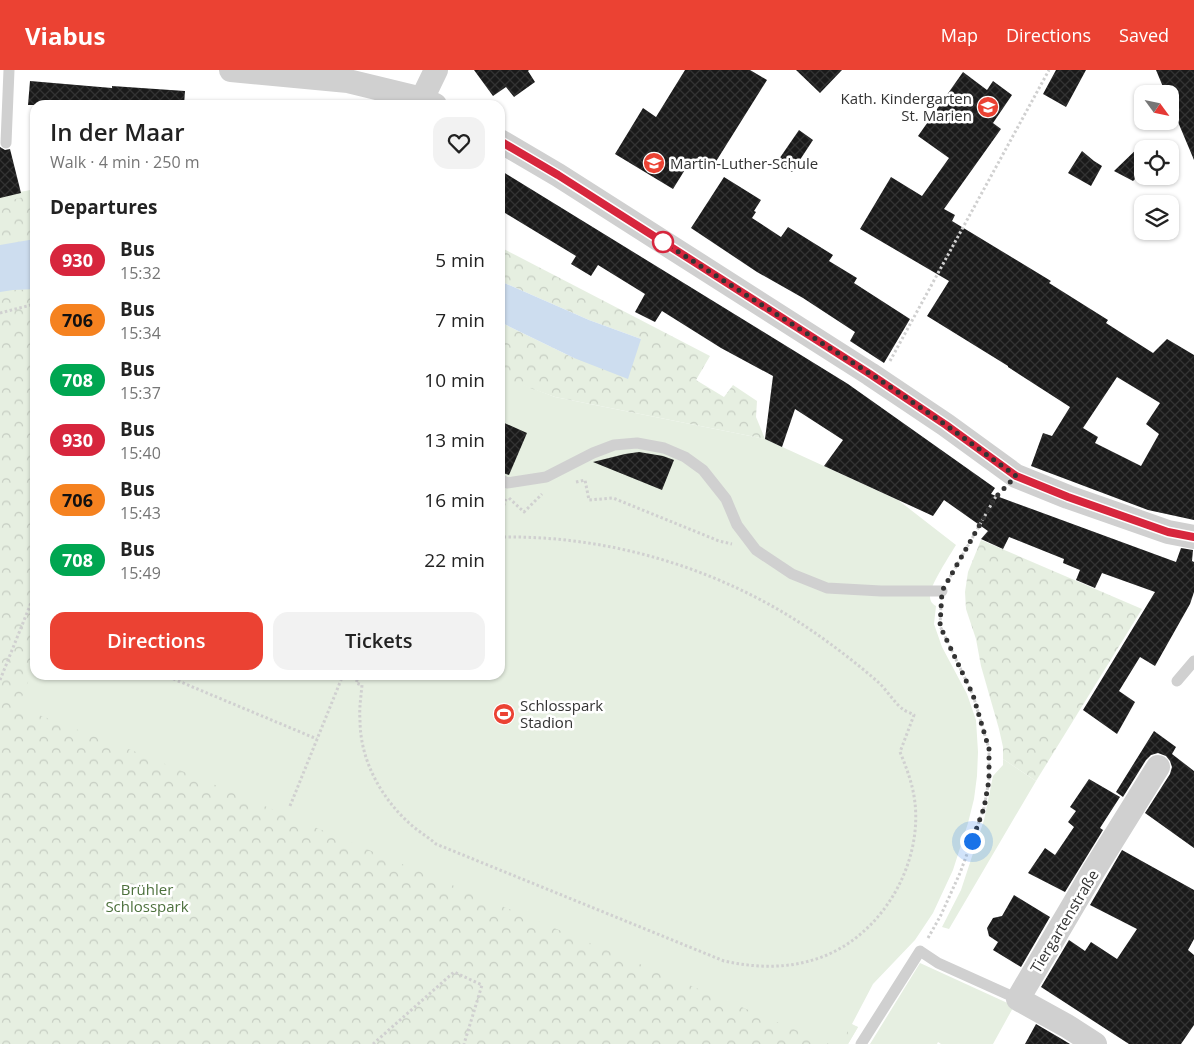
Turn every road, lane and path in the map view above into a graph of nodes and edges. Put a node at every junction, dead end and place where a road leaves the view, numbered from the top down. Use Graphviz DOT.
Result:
graph roads {
  1 [pos="9,70"];
  2 [pos="231,70"];
  3 [pos="436,70"];
  4 [pos="1049,70"];
  5 [pos="420,100"];
  6 [pos="428,100"];
  7 [pos="6,143"];
  8 [pos="505,144"];
  9 [pos="30,305"];
  10 [pos="0,314"];
  11 [pos="880,380"];
  12 [pos="1016,476"];
  13 [pos="505,482"];
  14 [pos="568,484"];
  15 [pos="542,495"];
  16 [pos="505,501"];
  17 [pos="505,537"];
  18 [pos="1194,537"];
  19 [pos="756,550"];
  20 [pos="942,591"];
  21 [pos="30,605"];
  22 [pos="1194,661"];
  23 [pos="0,680"];
  24 [pos="176,680"];
  25 [pos="341,680"];
  26 [pos="357,680"];
  27 [pos="1177,681"];
  28 [pos="316,739"];
  29 [pos="1158,767"];
  30 [pos="290,806"];
  31 [pos="920,950"];
  32 [pos="1018,1000"];
  33 [pos="1062,1035"];
  34 [pos="373,1044"];
  35 [pos="464,1044"];
  36 [pos="860,1044"];
  37 [pos="1095,1044"];
  1 -- 7 [label="lane"];
  2 -- 5 [label="street"];
  3 -- 6 [label="street"];
  4 -- 11 [label="path"];
  8 -- 11 [label="street"];
  9 -- 10 [label="path"];
  11 -- 12 [label="street"];
  12 -- 18 [label="street"];
  12 -- 20 [label="path"];
  13 -- 19 [label="lane"];
  14 -- 19 [label="path"];
  15 -- 16 [label="path"];
  17 -- 26 [label="path"];
  19 -- 20 [label="lane"];
  20 -- 31 [label="path"];
  21 -- 23 [label="path"];
  22 -- 27 [label="lane"];
  24 -- 28 [label="path"];
  25 -- 28 [label="path"];
  28 -- 30 [label="path"];
  29 -- 32 [label="street, Tiergartenstraße"];
  31 -- 32 [label="lane"];
  31 -- 36 [label="lane"];
  32 -- 33 [label="street"];
  33 -- 37 [label="street"];
  34 -- 35 [label="path"];
}
